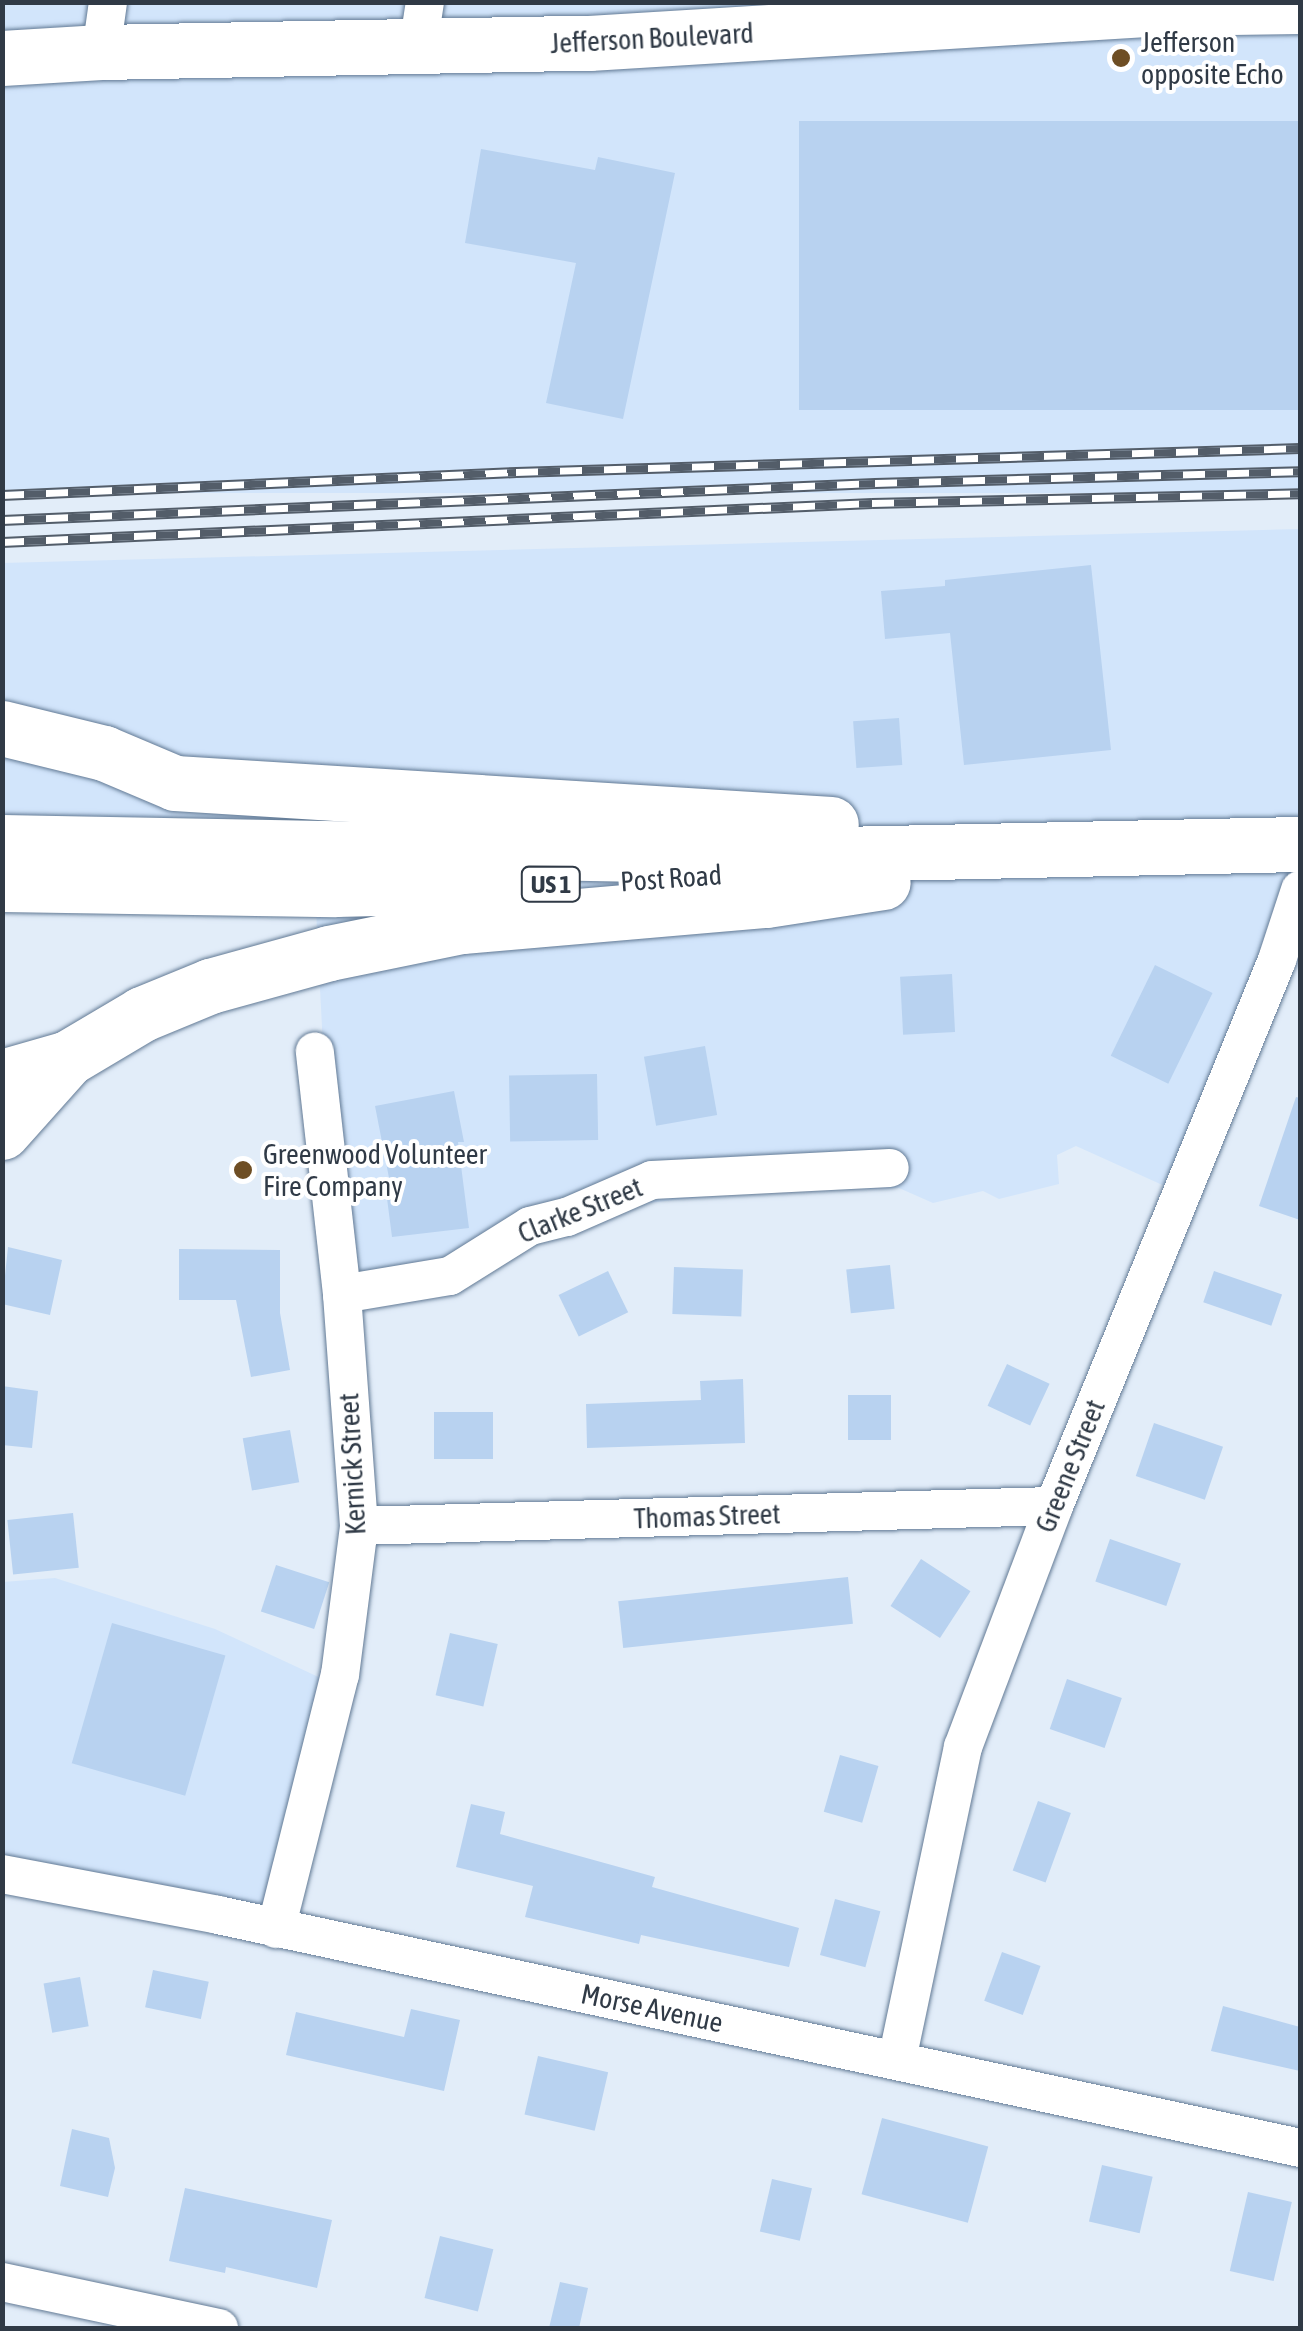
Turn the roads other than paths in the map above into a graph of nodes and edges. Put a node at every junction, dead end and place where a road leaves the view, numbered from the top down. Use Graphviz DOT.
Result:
graph roads {
  1 [pos="1300,6"];
  2 [pos="1091,7"];
  3 [pos="422,25"];
  4 [pos="105,27"];
  5 [pos="2,58"];
  6 [pos="2,728"];
  7 [pos="2,760"];
  8 [pos="174,783"];
  9 [pos="2,842"];
  10 [pos="1300,844"];
  11 [pos="1098,847"];
  12 [pos="2,884"];
  13 [pos="1300,890"];
  14 [pos="315,1052"];
  15 [pos="68,1058"];
  16 [pos="2,1077"];
  17 [pos="2,1132"];
  18 [pos="890,1168"];
  19 [pos="342,1294"];
  20 [pos="1054,1506"];
  21 [pos="359,1526"];
  22 [pos="2,1874"];
  23 [pos="276,1929"];
  24 [pos="897,2060"];
  25 [pos="1300,2148"];
  26 [pos="2,2282"];
  27 [pos="219,2328"];
  1 -- 2 [label="main road, Jefferson Boulevard"];
  2 -- 3 [label="main road, Jefferson Boulevard"];
  3 -- 4 [label="main road, Jefferson Boulevard"];
  4 -- 5 [label="main road, Jefferson Boulevard"];
  6 -- 8 [label="main road"];
  7 -- 8 [label="main road"];
  8 -- 11 [label="main road"];
  9 -- 11 [label="main road, Post Road / US 1"];
  10 -- 11 [label="main road, Post Road / US 1"];
  11 -- 12 [label="main road, Post Road / US 1"];
  11 -- 15 [label="main road"];
  13 -- 20 [label="street, Greene Street"];
  14 -- 19 [label="street, Kernick Street"];
  15 -- 16 [label="main road"];
  15 -- 17 [label="main road"];
  18 -- 19 [label="street, Clarke Street"];
  19 -- 21 [label="street, Kernick Street"];
  20 -- 21 [label="street, Thomas Street"];
  20 -- 24 [label="street, Greene Street"];
  21 -- 23 [label="street, Kernick Street"];
  22 -- 23 [label="street, Morse Avenue"];
  23 -- 24 [label="street, Morse Avenue"];
  24 -- 25 [label="street, Morse Avenue"];
  26 -- 27 [label="street"];
}
